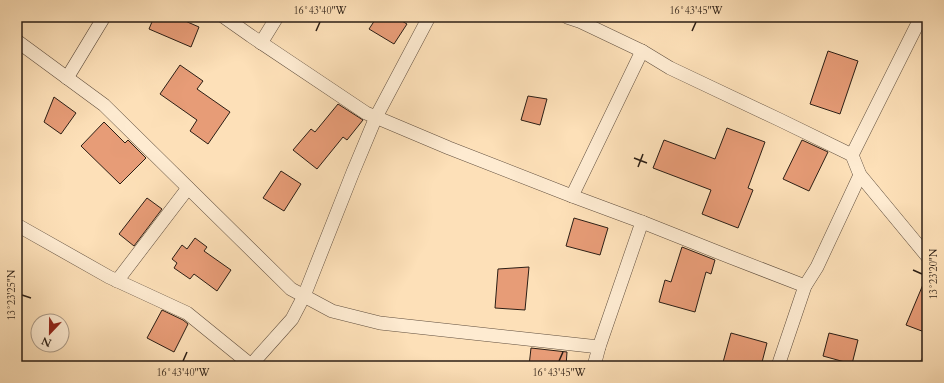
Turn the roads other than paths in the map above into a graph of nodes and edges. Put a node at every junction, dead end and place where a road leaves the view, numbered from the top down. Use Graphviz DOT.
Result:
graph roads {
  1 [pos="104,17"];
  2 [pos="224,17"];
  3 [pos="277,17"];
  4 [pos="429,17"];
  5 [pos="567,17"];
  6 [pos="921,17"];
  7 [pos="17,41"];
  8 [pos="262,43"];
  9 [pos="642,51"];
  10 [pos="67,78"];
  11 [pos="376,117"];
  12 [pos="852,155"];
  13 [pos="860,176"];
  14 [pos="188,188"];
  15 [pos="572,196"];
  16 [pos="642,222"];
  17 [pos="17,225"];
  18 [pos="927,256"];
  19 [pos="117,280"];
  20 [pos="805,286"];
  21 [pos="304,296"];
  22 [pos="599,347"];
  23 [pos="594,366"];
  24 [pos="778,366"];
  1 -- 10 [label="street"];
  2 -- 8 [label="street"];
  3 -- 8 [label="street"];
  4 -- 11 [label="street"];
  5 -- 9 [label="street"];
  6 -- 12 [label="street"];
  7 -- 10 [label="street"];
  8 -- 11 [label="street"];
  9 -- 12 [label="street"];
  9 -- 15 [label="street"];
  10 -- 14 [label="street"];
  11 -- 15 [label="street"];
  11 -- 21 [label="street"];
  12 -- 13 [label="street"];
  13 -- 18 [label="street"];
  13 -- 20 [label="street"];
  14 -- 19 [label="street"];
  14 -- 21 [label="street"];
  15 -- 16 [label="street"];
  16 -- 20 [label="street"];
  16 -- 22 [label="street"];
  17 -- 19 [label="street"];
  19 -- 21 [label="street"];
  20 -- 24 [label="street"];
  21 -- 22 [label="street"];
  22 -- 23 [label="street"];
}
